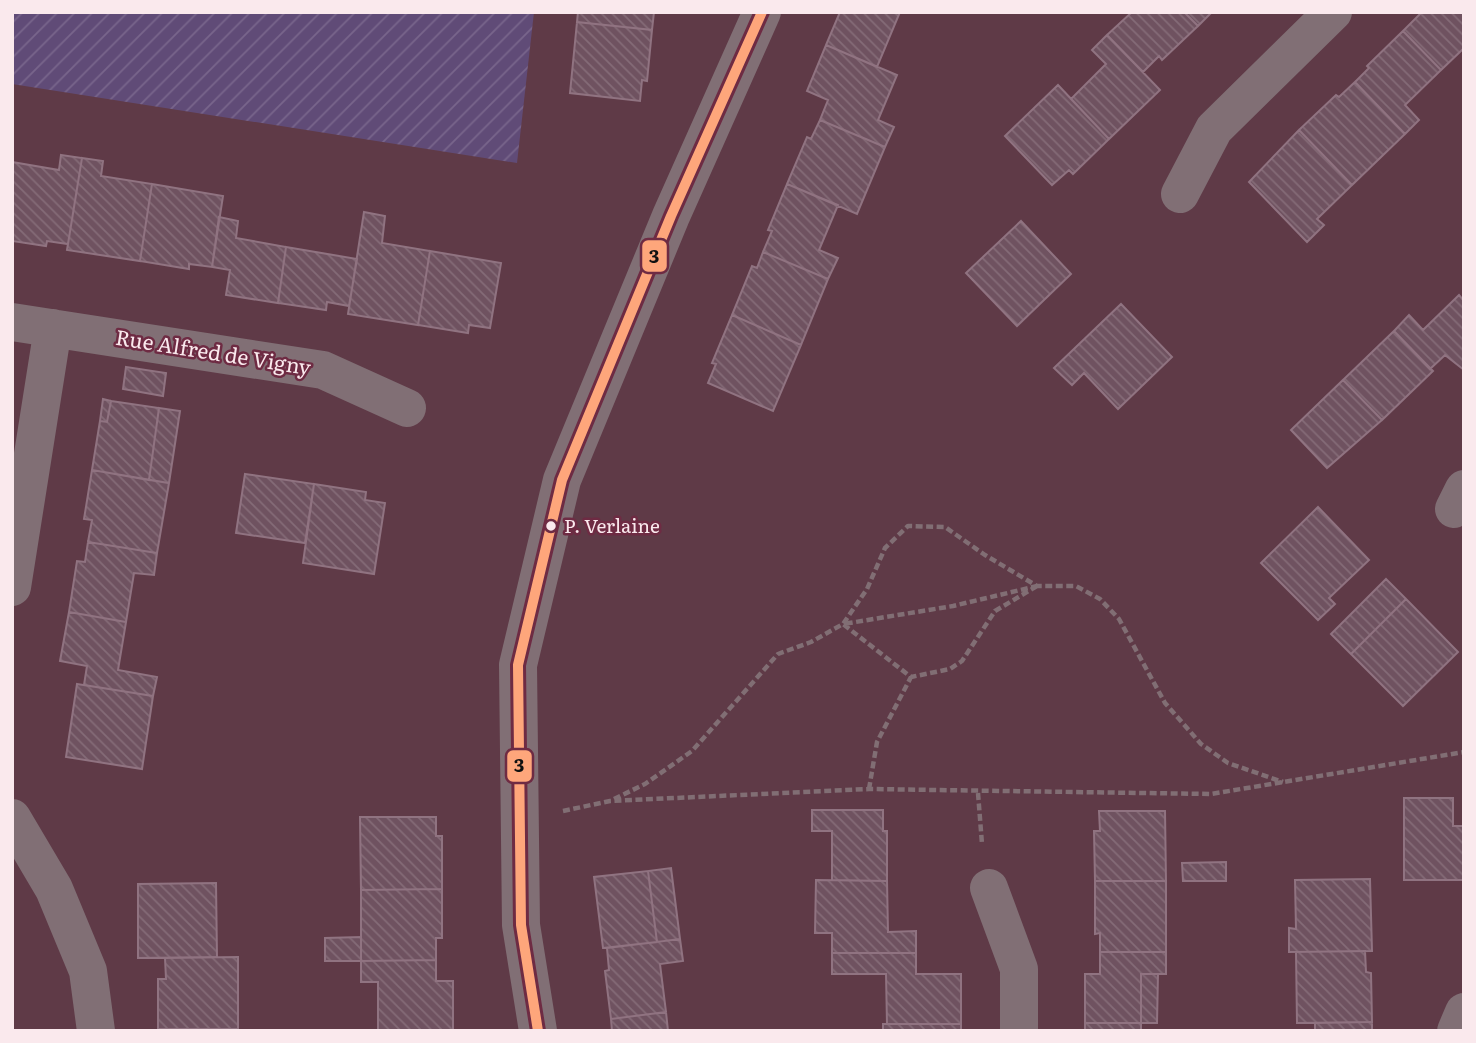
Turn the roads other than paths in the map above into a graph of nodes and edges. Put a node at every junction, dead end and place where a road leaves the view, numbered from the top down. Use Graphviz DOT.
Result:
graph roads {
  1 [pos="762,12"];
  2 [pos="1334,12"];
  3 [pos="1180,194"];
  4 [pos="12,322"];
  5 [pos="52,328"];
  6 [pos="407,408"];
  7 [pos="12,587"];
  8 [pos="12,818"];
  9 [pos="989,888"];
  10 [pos="1464,1012"];
  11 [pos="96,1031"];
  12 [pos="538,1031"];
  13 [pos="1019,1031"];
  14 [pos="1456,1031"];
  1 -- 12 [label="street"];
  2 -- 3 [label="street"];
  4 -- 5 [label="street, Rue Alfred de Vigny"];
  5 -- 6 [label="street, Rue Alfred de Vigny"];
  5 -- 7 [label="street"];
  8 -- 11 [label="street"];
  9 -- 13 [label="street"];
  10 -- 14 [label="street"];
}
